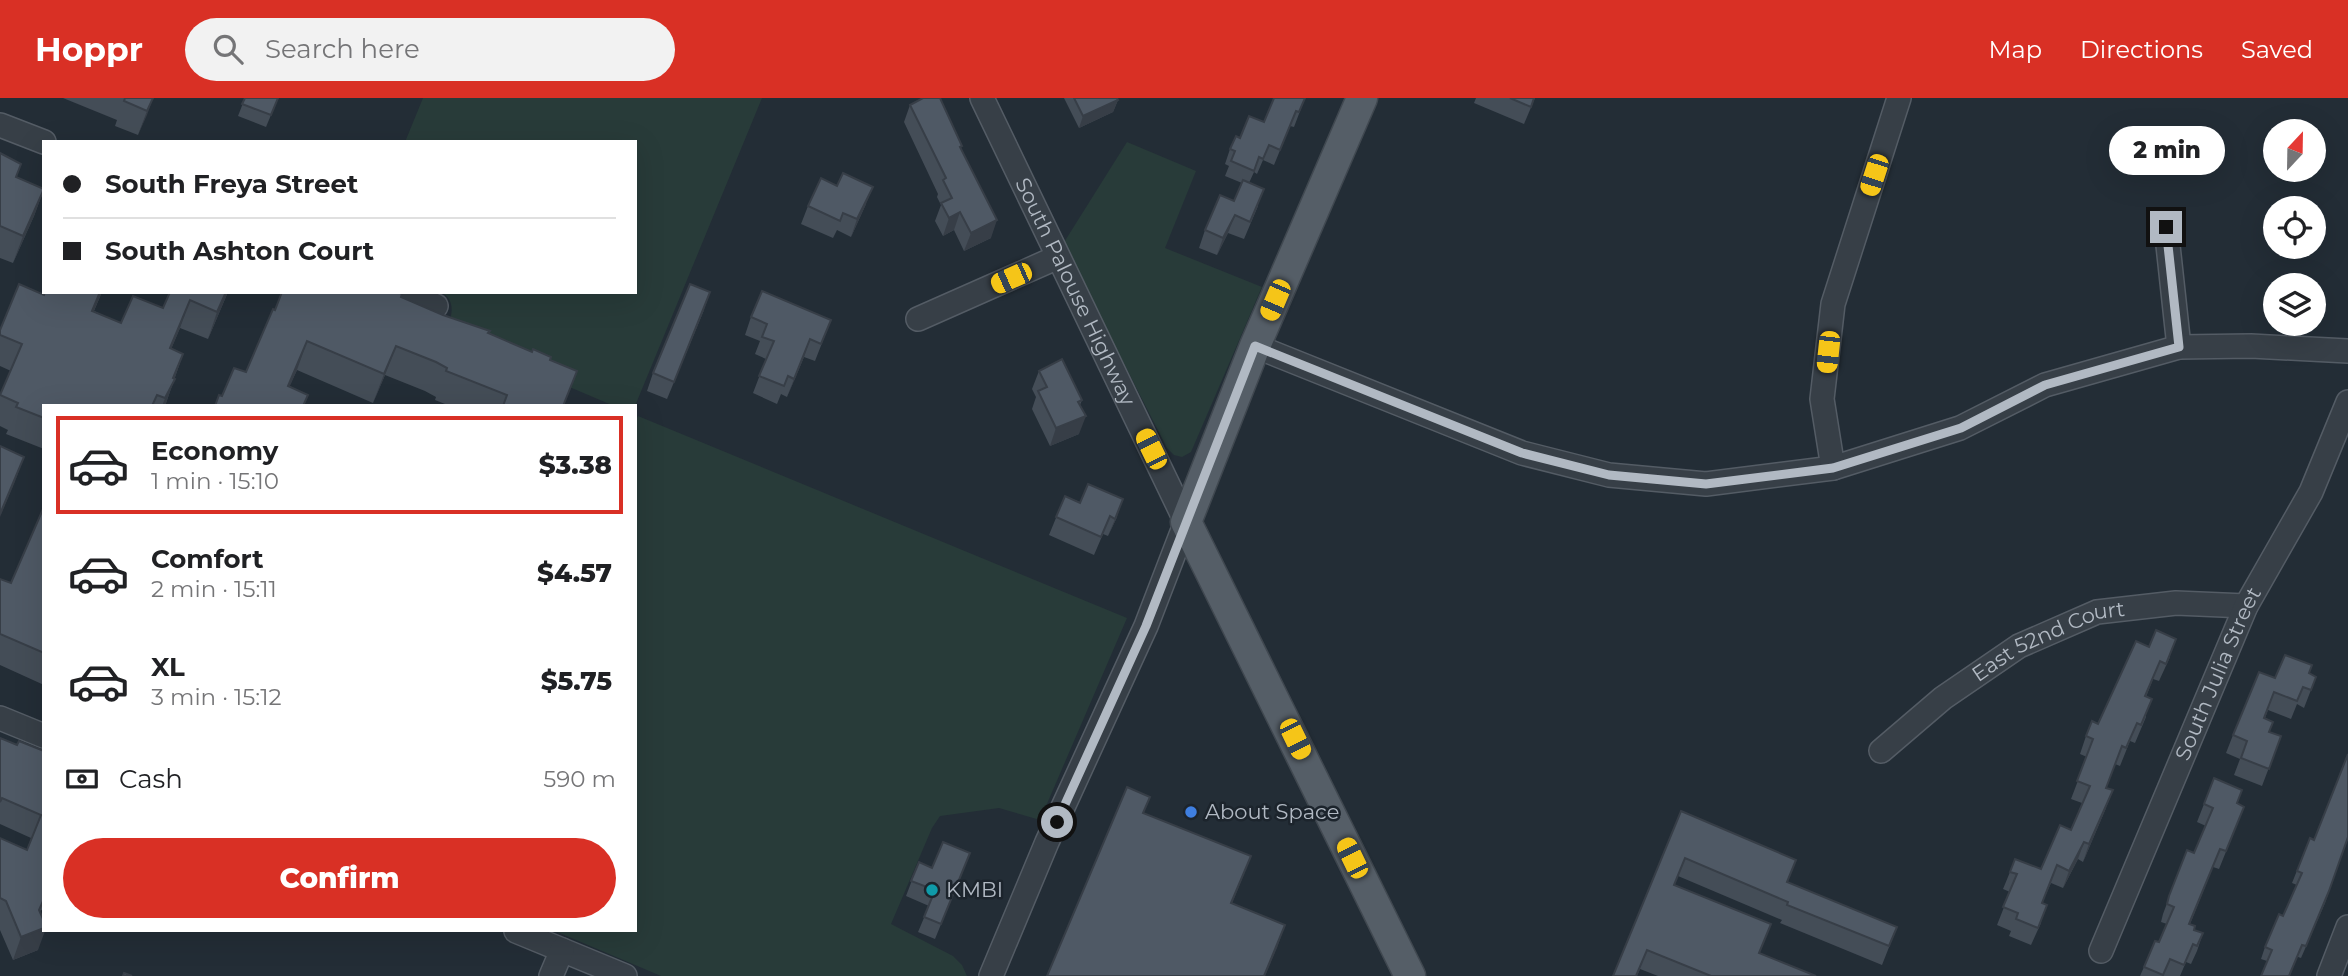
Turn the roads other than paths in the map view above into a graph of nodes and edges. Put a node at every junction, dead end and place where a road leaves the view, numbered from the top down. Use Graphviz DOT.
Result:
graph roads {
  1 [pos="982,98"];
  2 [pos="1362,98"];
  3 [pos="1899,98"];
  4 [pos="0,125"];
  5 [pos="42,141"];
  6 [pos="2166,227"];
  7 [pos="1058,257"];
  8 [pos="412,294"];
  9 [pos="436,306"];
  10 [pos="918,319"];
  11 [pos="1255,346"];
  12 [pos="2179,347"];
  13 [pos="2348,351"];
  14 [pos="2348,402"];
  15 [pos="1833,468"];
  16 [pos="1186,522"];
  17 [pos="2245,606"];
  18 [pos="0,718"];
  19 [pos="42,735"];
  20 [pos="1881,751"];
  21 [pos="2348,927"];
  22 [pos="518,932"];
  23 [pos="562,950"];
  24 [pos="2101,951"];
  25 [pos="551,976"];
  26 [pos="625,976"];
  27 [pos="991,976"];
  28 [pos="1410,976"];
  29 [pos="2329,976"];
  1 -- 7 [label="street, South Palouse Highway"];
  2 -- 11 [label="main road"];
  3 -- 15 [label="street"];
  4 -- 5 [label="street"];
  6 -- 12 [label="street"];
  7 -- 10 [label="street"];
  7 -- 16 [label="street, South Palouse Highway"];
  8 -- 9 [label="street"];
  11 -- 15 [label="street"];
  11 -- 16 [label="main road"];
  12 -- 13 [label="street"];
  12 -- 15 [label="street"];
  14 -- 17 [label="street, South Julia Street"];
  16 -- 27 [label="street"];
  16 -- 28 [label="main road, South Palouse Highway"];
  17 -- 20 [label="street, East 52nd Court"];
  17 -- 24 [label="street, South Julia Street"];
  18 -- 19 [label="street"];
  21 -- 29 [label="street"];
  22 -- 23 [label="street"];
  23 -- 25 [label="street"];
  23 -- 26 [label="street"];
}
